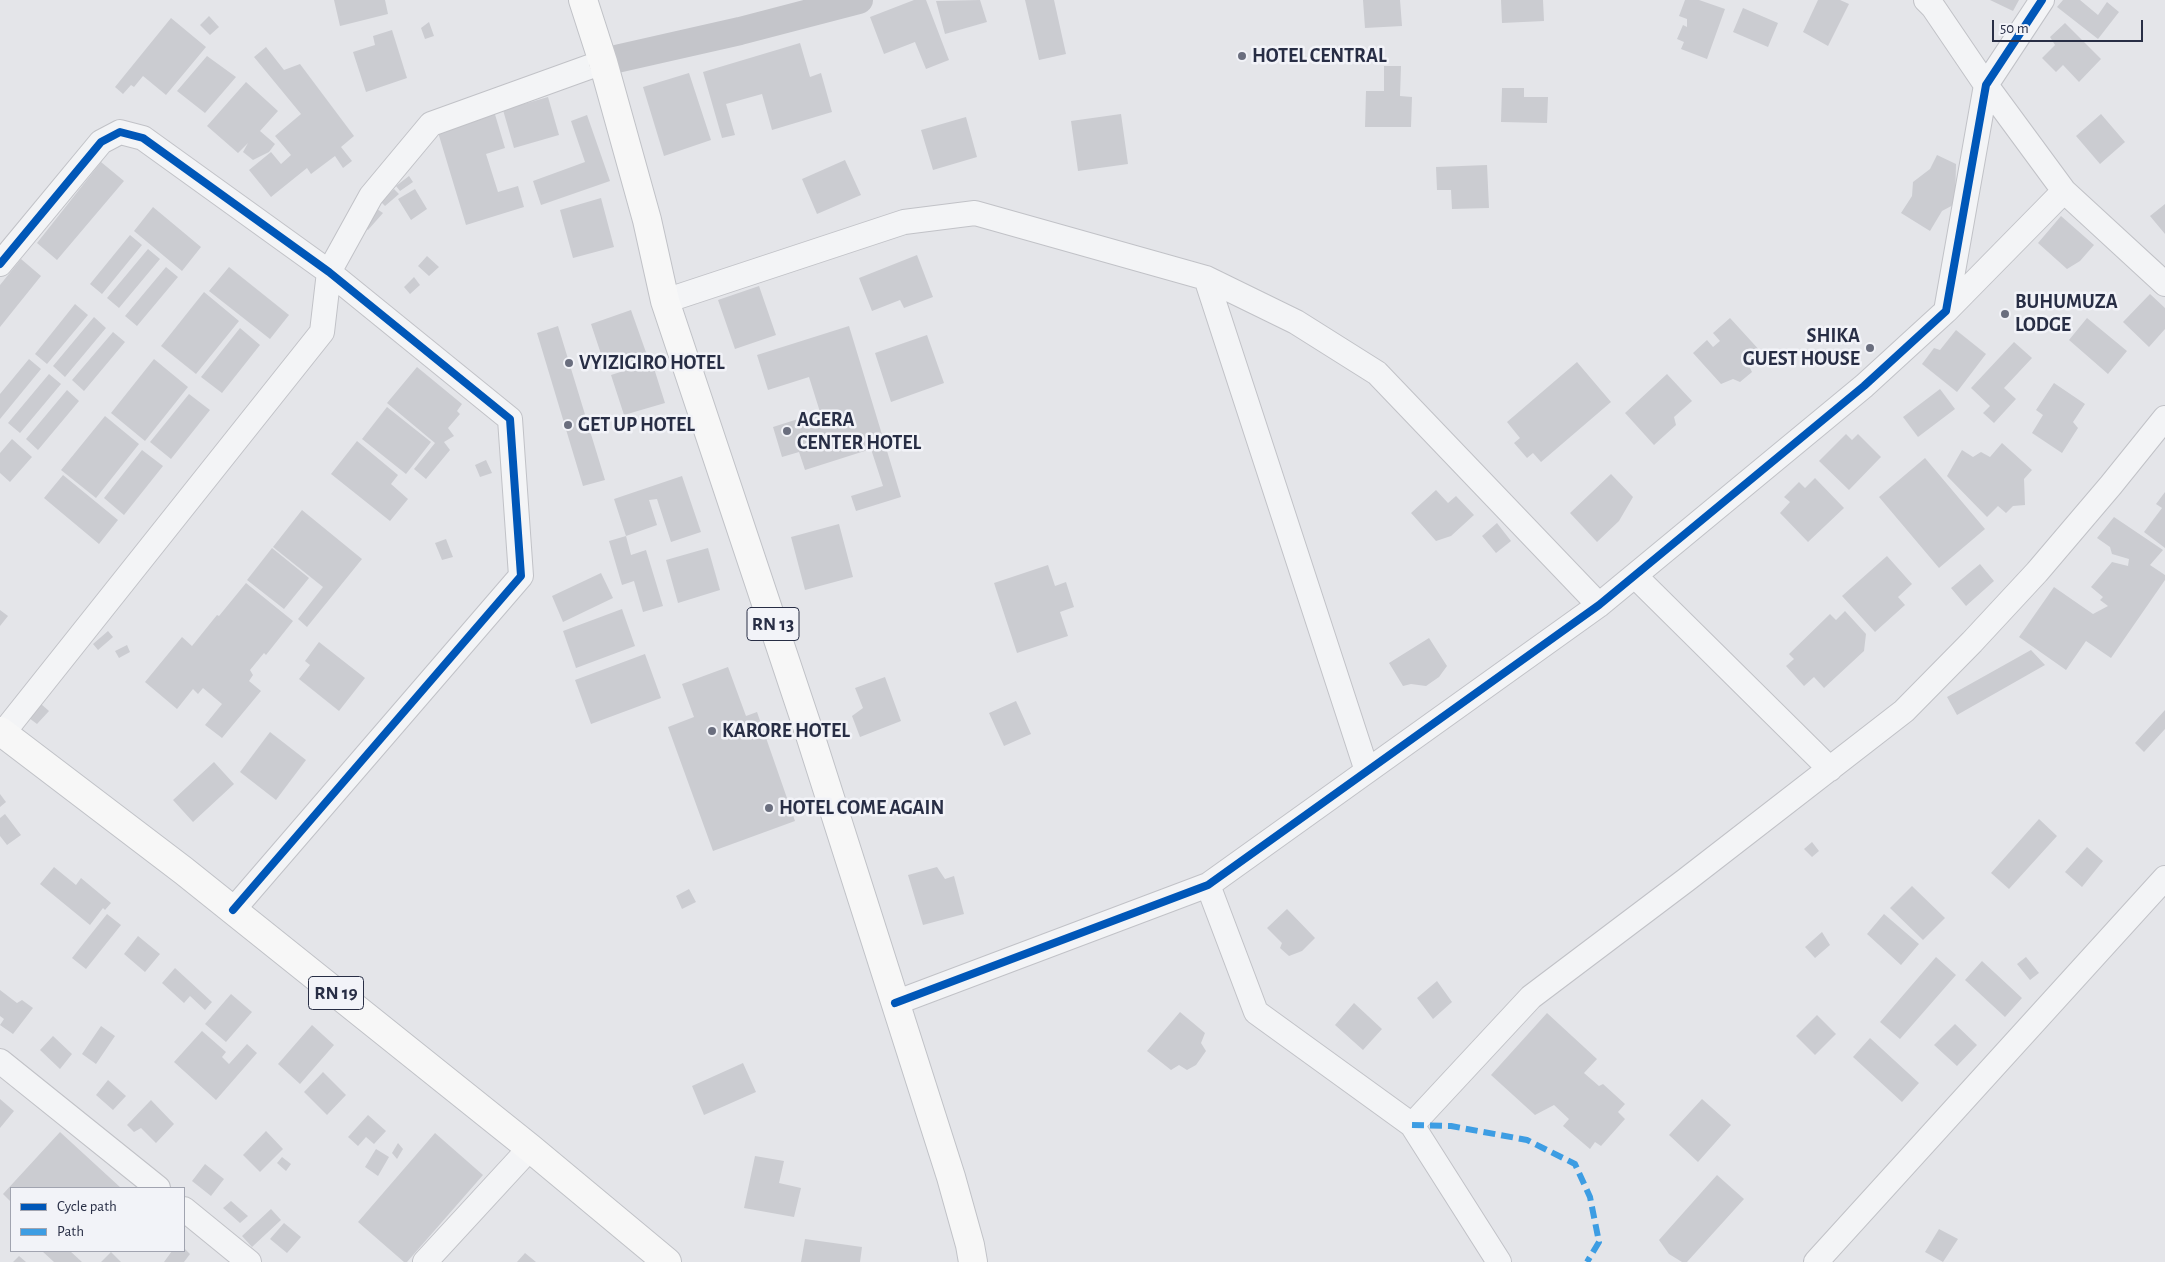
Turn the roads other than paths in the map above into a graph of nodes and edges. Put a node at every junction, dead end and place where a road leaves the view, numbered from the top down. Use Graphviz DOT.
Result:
graph roads {
  1 [pos="583,0"];
  2 [pos="859,0"];
  3 [pos="1926,0"];
  4 [pos="2042,0"];
  5 [pos="603,62"];
  6 [pos="1986,84"];
  7 [pos="2064,191"];
  8 [pos="0,264"];
  9 [pos="329,272"];
  10 [pos="1206,278"];
  11 [pos="2165,284"];
  12 [pos="666,301"];
  13 [pos="1946,311"];
  14 [pos="2165,418"];
  15 [pos="1635,576"];
  16 [pos="1599,605"];
  17 [pos="1,732"];
  18 [pos="1830,769"];
  19 [pos="1367,771"];
  20 [pos="2165,878"];
  21 [pos="1208,885"];
  22 [pos="233,910"];
  23 [pos="895,1003"];
  24 [pos="0,1061"];
  25 [pos="1412,1125"];
  26 [pos="530,1148"];
  27 [pos="157,1187"];
  28 [pos="185,1210"];
  29 [pos="971,1256"];
  30 [pos="249,1262"];
  31 [pos="425,1262"];
  32 [pos="667,1262"];
  33 [pos="1499,1262"];
  34 [pos="1816,1262"];
  1 -- 5 [label="main road, RN 13"];
  2 -- 5 [label="main road"];
  3 -- 6 [label="street"];
  4 -- 6 [label="street"];
  5 -- 9 [label="street"];
  5 -- 12 [label="main road, RN 13"];
  6 -- 7 [label="street"];
  6 -- 13 [label="street"];
  7 -- 11 [label="street"];
  7 -- 13 [label="street"];
  8 -- 9 [label="street"];
  9 -- 17 [label="street"];
  9 -- 22 [label="street"];
  10 -- 12 [label="street"];
  10 -- 16 [label="street"];
  10 -- 19 [label="street"];
  12 -- 23 [label="main road, RN 13"];
  13 -- 15 [label="street"];
  14 -- 18 [label="street"];
  15 -- 16 [label="street"];
  15 -- 18 [label="street"];
  16 -- 19 [label="street"];
  17 -- 22 [label="main road, RN 19"];
  18 -- 25 [label="street"];
  19 -- 21 [label="street"];
  20 -- 34 [label="street"];
  21 -- 23 [label="street"];
  21 -- 25 [label="street"];
  22 -- 26 [label="main road, RN 19"];
  23 -- 29 [label="main road, RN 13"];
  24 -- 27 [label="street"];
  25 -- 33 [label="street"];
  26 -- 31 [label="street"];
  26 -- 32 [label="main road, RN 19"];
  28 -- 30 [label="street"];
}
